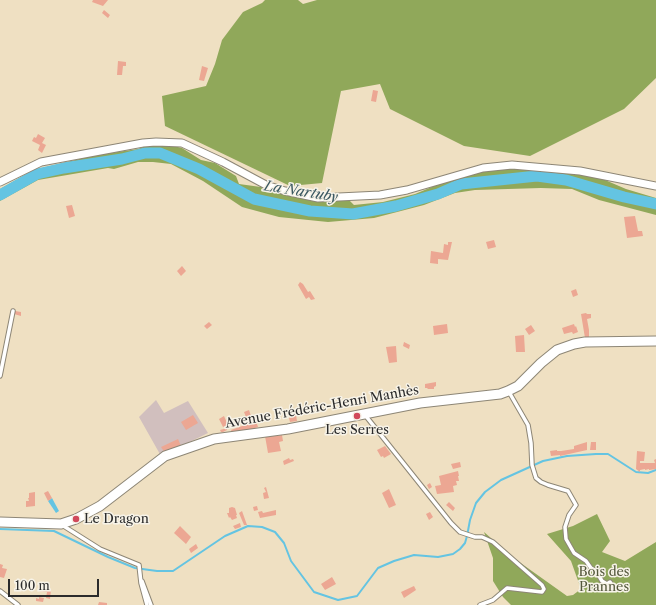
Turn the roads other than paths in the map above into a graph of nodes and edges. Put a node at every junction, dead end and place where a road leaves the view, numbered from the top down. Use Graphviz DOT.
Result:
graph roads {
  1 [pos="0,182"];
  2 [pos="656,186"];
  3 [pos="13,311"];
  4 [pos="656,341"];
  5 [pos="0,376"];
  6 [pos="508,391"];
  7 [pos="364,414"];
  8 [pos="0,522"];
  9 [pos="61,524"];
  10 [pos="140,575"];
  11 [pos="614,588"];
  12 [pos="0,591"];
  13 [pos="18,605"];
  14 [pos="147,605"];
  15 [pos="151,605"];
  16 [pos="480,605"];
  1 -- 2 [label="street"];
  3 -- 5 [label="lane"];
  4 -- 6 [label="street, Avenue Frédéric-Henri Manhès"];
  6 -- 7 [label="street, Avenue Frédéric-Henri Manhès"];
  6 -- 11 [label="lane"];
  7 -- 9 [label="street, Avenue Frédéric-Henri Manhès"];
  7 -- 16 [label="lane"];
  8 -- 9 [label="street, Avenue Frédéric-Henri Manhès"];
  9 -- 10 [label="lane"];
  10 -- 14 [label="lane"];
  10 -- 15 [label="lane"];
  12 -- 13 [label="lane"];
}
